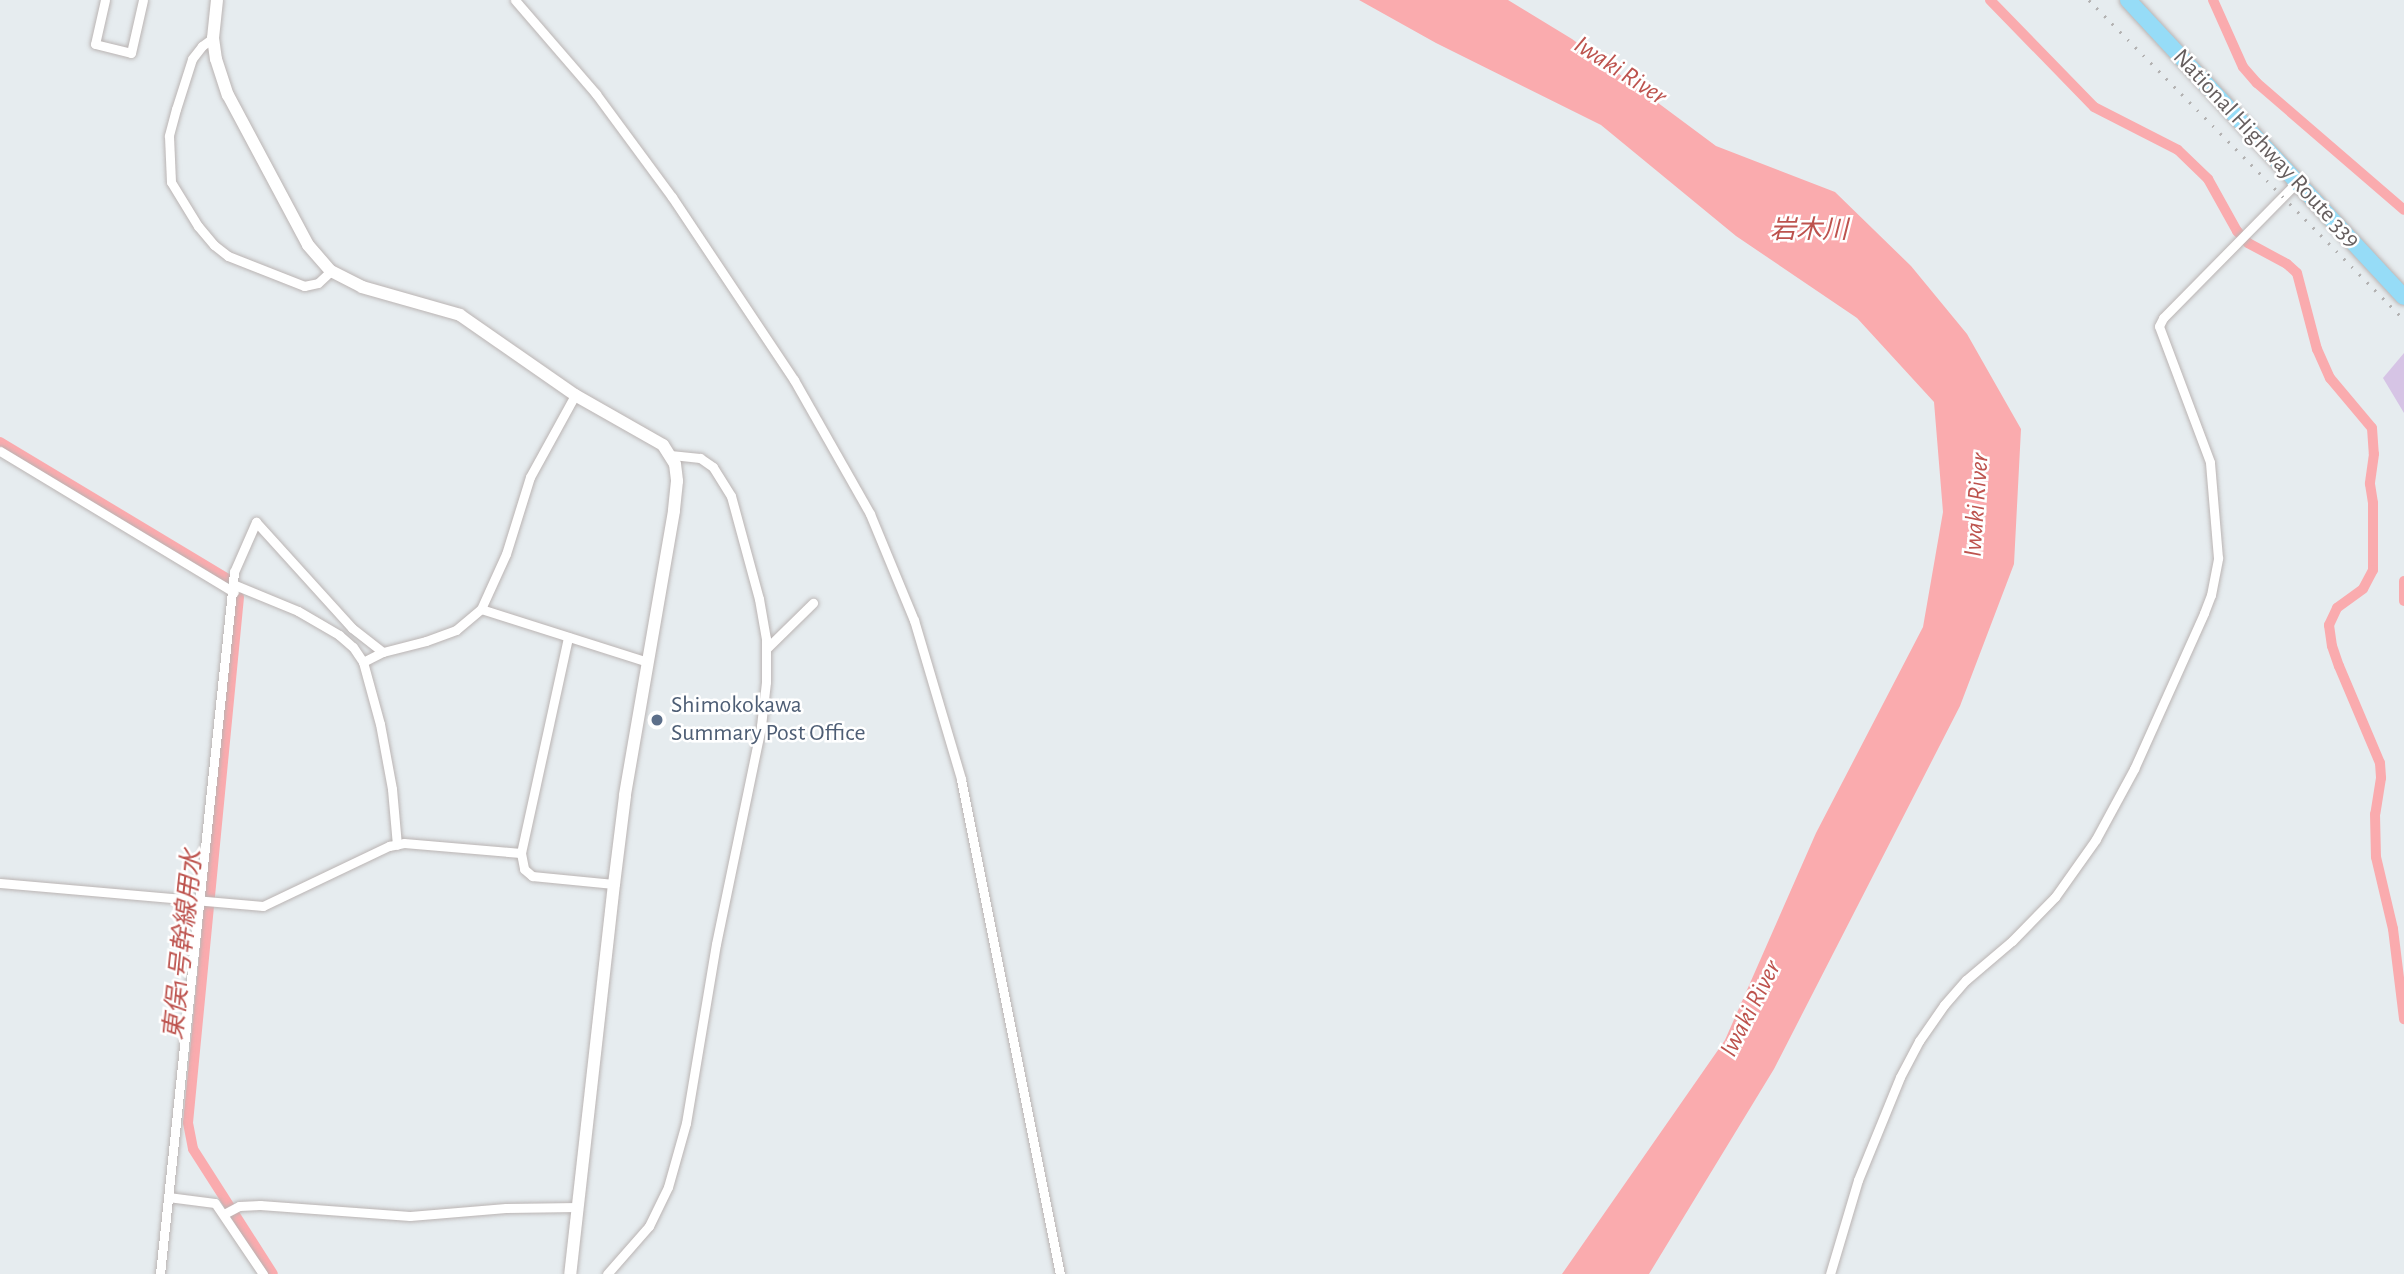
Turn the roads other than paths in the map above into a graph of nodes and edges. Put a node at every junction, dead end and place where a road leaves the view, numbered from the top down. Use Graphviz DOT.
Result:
graph roads {
  1 [pos="105,0"];
  2 [pos="143,0"];
  3 [pos="515,0"];
  4 [pos="2128,0"];
  5 [pos="214,1"];
  6 [pos="213,38"];
  7 [pos="2297,182"];
  8 [pos="331,271"];
  9 [pos="2404,298"];
  10 [pos="575,395"];
  11 [pos="0,451"];
  12 [pos="672,455"];
  13 [pos="234,588"];
  14 [pos="813,603"];
  15 [pos="481,609"];
  16 [pos="568,637"];
  17 [pos="766,649"];
  18 [pos="383,652"];
  19 [pos="363,662"];
  20 [pos="648,662"];
  21 [pos="397,845"];
  22 [pos="521,853"];
  23 [pos="0,883"];
  24 [pos="614,884"];
  25 [pos="206,902"];
  26 [pos="168,1197"];
  27 [pos="578,1207"];
  28 [pos="229,1211"];
  29 [pos="160,1274"];
  30 [pos="263,1274"];
  31 [pos="570,1274"];
  32 [pos="607,1274"];
  33 [pos="1060,1274"];
  34 [pos="1830,1274"];
  1 -- 2 [label="street"];
  3 -- 33 [label="street"];
  4 -- 7 [label="highway, National Highway Route 339"];
  5 -- 6 [label="street"];
  6 -- 8 [label="street"];
  6 -- 8 [label="street"];
  7 -- 9 [label="highway, National Highway Route 339"];
  7 -- 34 [label="street"];
  8 -- 10 [label="street"];
  10 -- 12 [label="street"];
  10 -- 15 [label="street"];
  11 -- 13 [label="street"];
  12 -- 17 [label="street"];
  12 -- 20 [label="street"];
  13 -- 18 [label="street"];
  13 -- 19 [label="street"];
  13 -- 25 [label="street"];
  14 -- 17 [label="street"];
  15 -- 16 [label="street"];
  15 -- 18 [label="street"];
  16 -- 20 [label="street"];
  16 -- 22 [label="street"];
  17 -- 32 [label="street"];
  18 -- 19 [label="street"];
  19 -- 21 [label="street"];
  20 -- 24 [label="street"];
  21 -- 22 [label="street"];
  21 -- 25 [label="street"];
  22 -- 24 [label="street"];
  23 -- 25 [label="street"];
  24 -- 27 [label="street"];
  25 -- 26 [label="street"];
  26 -- 28 [label="street"];
  26 -- 29 [label="street"];
  27 -- 28 [label="street"];
  27 -- 31 [label="street"];
  28 -- 30 [label="street"];
}
